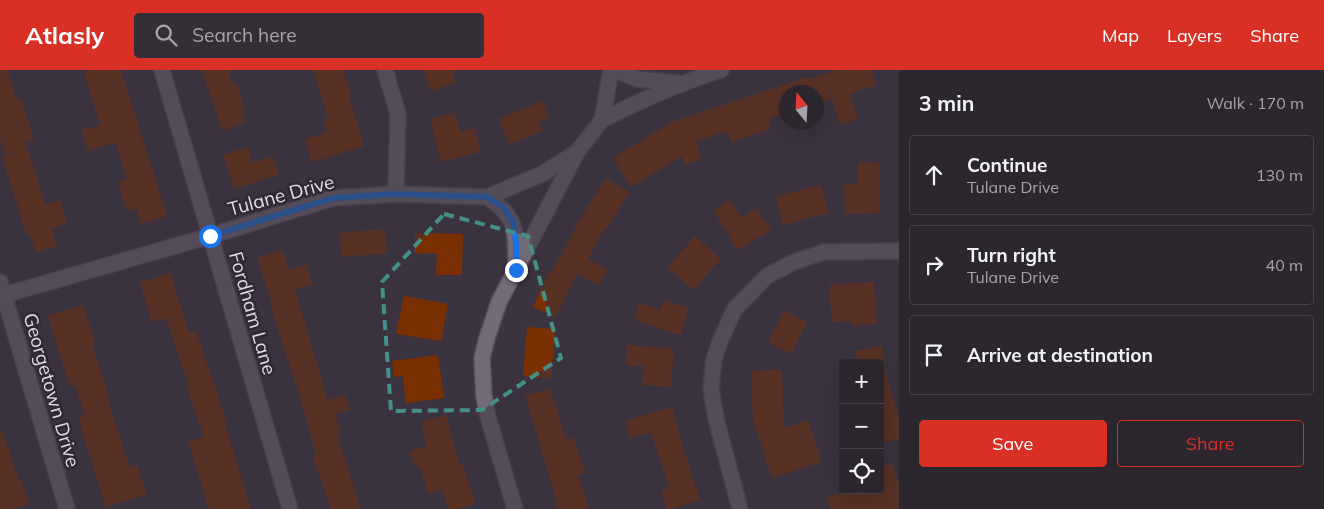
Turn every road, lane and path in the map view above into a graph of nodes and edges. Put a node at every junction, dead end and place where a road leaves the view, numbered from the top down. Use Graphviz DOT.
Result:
graph roads {
  1 [pos="162,70"];
  2 [pos="384,70"];
  3 [pos="613,70"];
  4 [pos="721,70"];
  5 [pos="681,83"];
  6 [pos="602,120"];
  7 [pos="577,152"];
  8 [pos="396,194"];
  9 [pos="488,197"];
  10 [pos="210,236"];
  11 [pos="899,251"];
  12 [pos="516,270"];
  13 [pos="2,288"];
  14 [pos="66,509"];
  15 [pos="290,509"];
  16 [pos="515,509"];
  17 [pos="740,509"];
  1 -- 10 [label="street, Fordham Lane"];
  2 -- 8 [label="street"];
  3 -- 5 [label="street"];
  3 -- 6 [label="street"];
  4 -- 5 [label="street"];
  5 -- 6 [label="street"];
  6 -- 7 [label="street"];
  7 -- 9 [label="street, Tulane Drive"];
  7 -- 12 [label="street"];
  8 -- 9 [label="street, Tulane Drive"];
  8 -- 10 [label="street, Tulane Drive"];
  9 -- 12 [label="street"];
  10 -- 13 [label="street, Tulane Drive"];
  10 -- 15 [label="street, Fordham Lane"];
  11 -- 17 [label="street"];
  12 -- 16 [label="street"];
  13 -- 14 [label="street, Georgetown Drive"];
}
